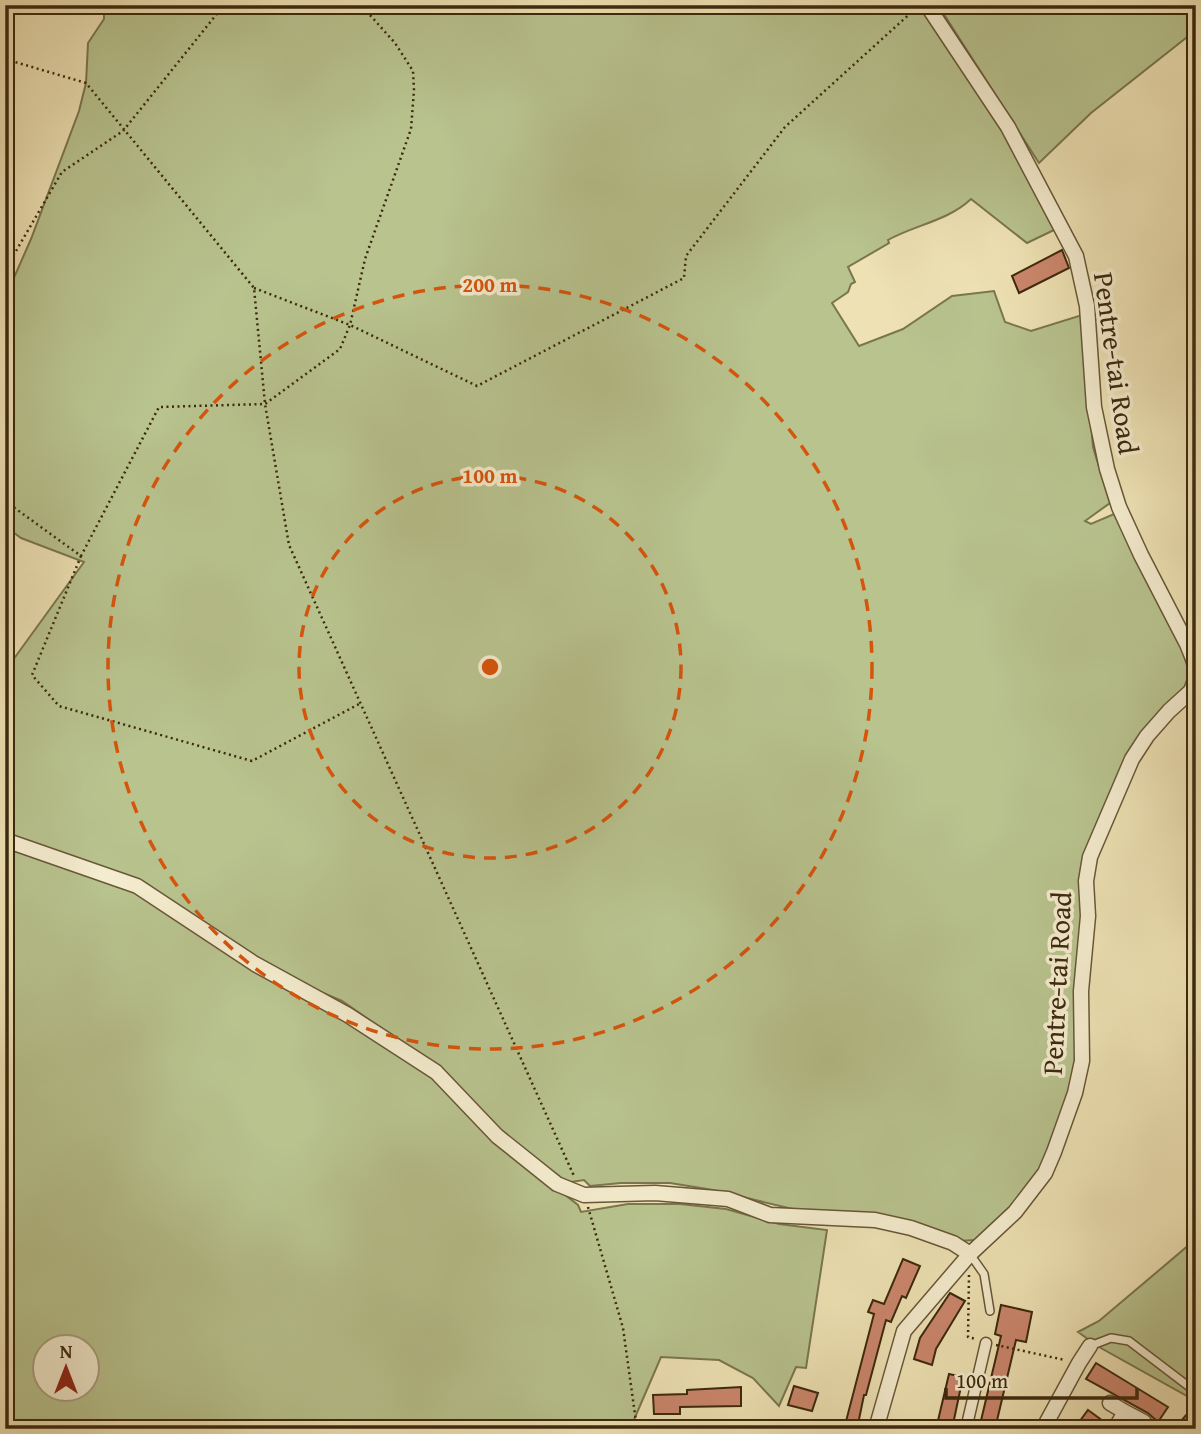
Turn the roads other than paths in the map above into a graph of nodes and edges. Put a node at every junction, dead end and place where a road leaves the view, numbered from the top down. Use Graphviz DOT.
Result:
graph roads {
  1 [pos="926,5"];
  2 [pos="1196,667"];
  3 [pos="1194,687"];
  4 [pos="5,840"];
  5 [pos="970,1254"];
  6 [pos="990,1311"];
  7 [pos="986,1343"];
  8 [pos="1090,1346"];
  9 [pos="1196,1392"];
  10 [pos="1110,1402"];
  11 [pos="1125,1412"];
  12 [pos="1144,1422"];
  13 [pos="813,1424"];
  14 [pos="828,1429"];
  15 [pos="876,1429"];
  16 [pos="966,1429"];
  17 [pos="1043,1429"];
  18 [pos="1115,1429"];
  1 -- 2 [label="street, Pentre-tai Road"];
  3 -- 5 [label="street, Pentre-tai Road"];
  4 -- 5 [label="street"];
  5 -- 6 [label="lane"];
  5 -- 15 [label="street, Pentre-tai Road"];
  7 -- 16 [label="street"];
  8 -- 9 [label="lane"];
  8 -- 17 [label="street"];
  10 -- 11 [label="street"];
  11 -- 12 [label="street"];
  11 -- 18 [label="street"];
  13 -- 14 [label="lane"];
}
